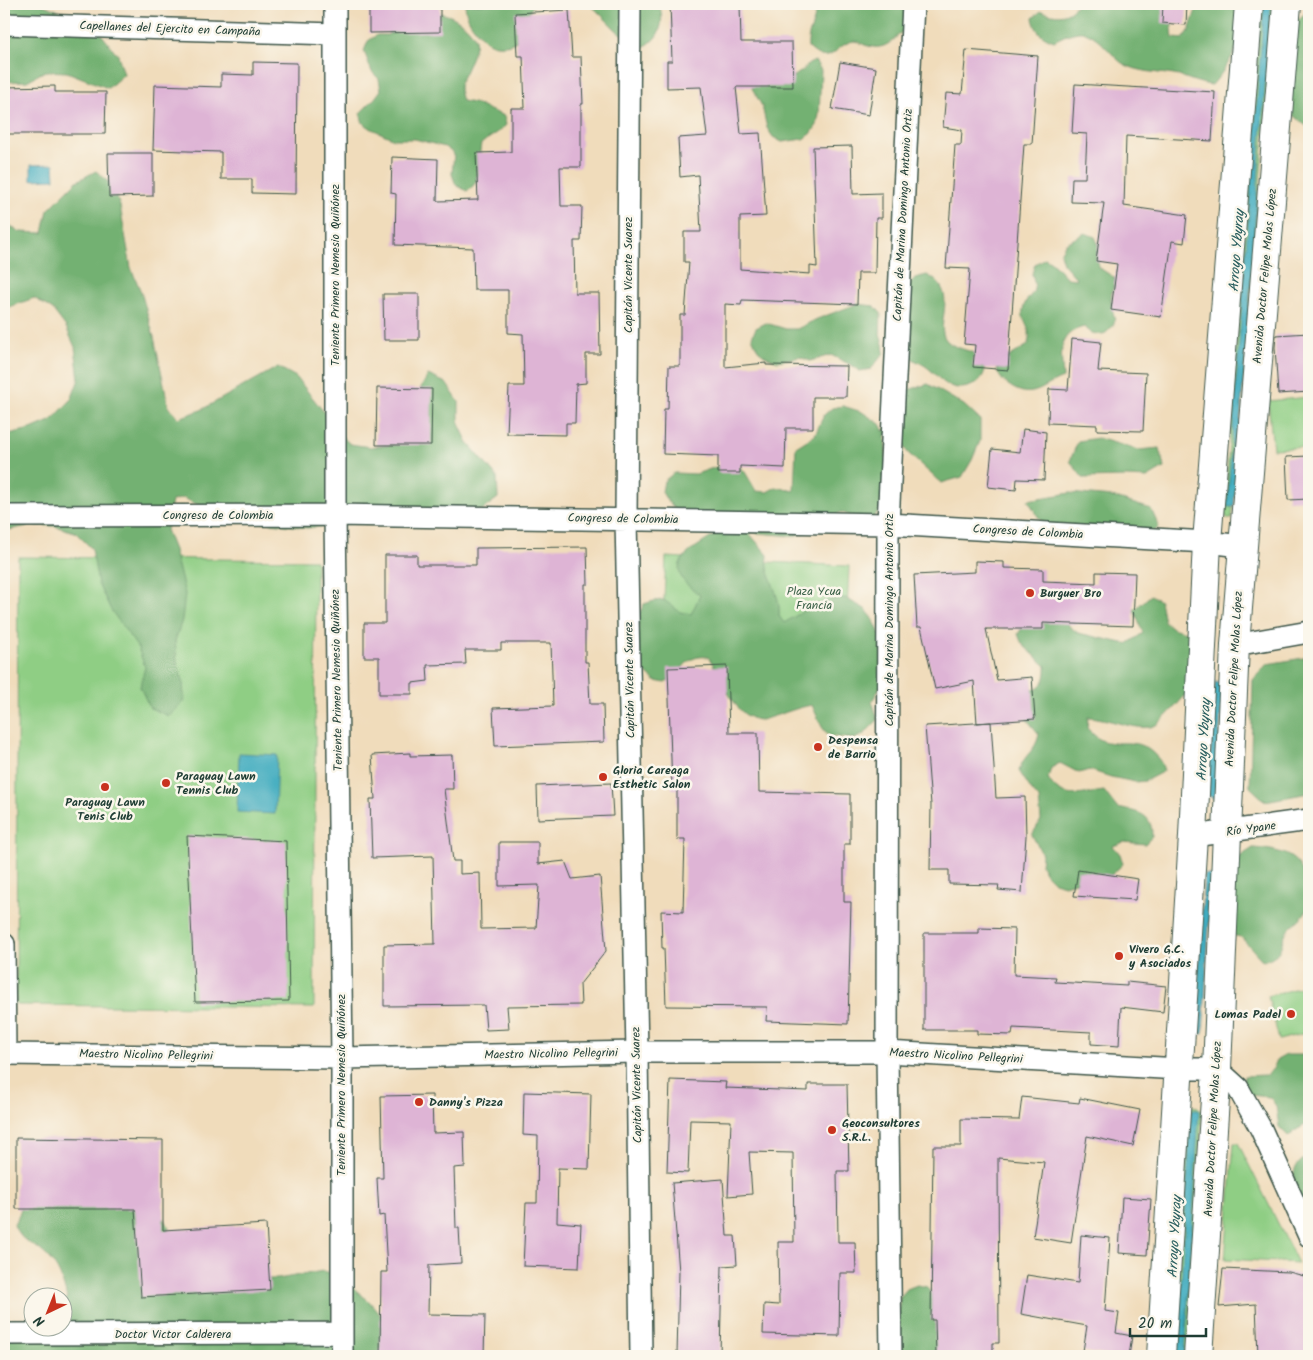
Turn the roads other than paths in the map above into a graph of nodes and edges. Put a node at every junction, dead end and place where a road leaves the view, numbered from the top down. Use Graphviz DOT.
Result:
graph roads {
  1 [pos="335,4"];
  2 [pos="630,4"];
  3 [pos="913,4"];
  4 [pos="1249,4"];
  5 [pos="1287,4"];
  6 [pos="4,24"];
  7 [pos="335,34"];
  8 [pos="334,515"];
  9 [pos="4,516"];
  10 [pos="626,519"];
  11 [pos="888,524"];
  12 [pos="1207,542"];
  13 [pos="1242,546"];
  14 [pos="1309,632"];
  15 [pos="1235,645"];
  16 [pos="1309,820"];
  17 [pos="1226,832"];
  18 [pos="1193,836"];
  19 [pos="4,944"];
  20 [pos="637,1052"];
  21 [pos="887,1052"];
  22 [pos="5,1054"];
  23 [pos="342,1058"];
  24 [pos="1179,1069"];
  25 [pos="1217,1069"];
  26 [pos="1309,1236"];
  27 [pos="342,1333"];
  28 [pos="4,1334"];
  29 [pos="342,1356"];
  30 [pos="641,1356"];
  31 [pos="891,1356"];
  32 [pos="1161,1356"];
  33 [pos="1198,1356"];
  1 -- 7 [label="street, Teniente Primero Nemesio Quiñónez"];
  2 -- 10 [label="street, Capitán Vicente Suarez"];
  3 -- 11 [label="street, Capitán de Marina Domingo Antonio Ortiz"];
  4 -- 12 [label="main road"];
  5 -- 13 [label="main road, Avenida Doctor Felipe Molas López"];
  6 -- 7 [label="street, Capellanes del Ejercito en Campaña"];
  7 -- 8 [label="street, Teniente Primero Nemesio Quiñónez"];
  8 -- 9 [label="street, Congreso de Colombia"];
  8 -- 10 [label="street, Congreso de Colombia"];
  8 -- 23 [label="street, Teniente Primero Nemesio Quiñónez"];
  10 -- 11 [label="street, Congreso de Colombia"];
  10 -- 20 [label="street, Capitán Vicente Suarez"];
  11 -- 12 [label="street, Congreso de Colombia"];
  11 -- 21 [label="street, Capitán de Marina Domingo Antonio Ortiz"];
  12 -- 13 [label="street, Congreso de Colombia"];
  12 -- 18 [label="main road"];
  13 -- 15 [label="main road, Avenida Doctor Felipe Molas López"];
  14 -- 15 [label="street"];
  15 -- 17 [label="main road, Avenida Doctor Felipe Molas López"];
  16 -- 17 [label="street, Río Ypane"];
  17 -- 18 [label="street, Río Ypane"];
  17 -- 25 [label="main road, Avenida Doctor Felipe Molas López"];
  18 -- 24 [label="main road"];
  19 -- 22 [label="street"];
  20 -- 21 [label="street, Maestro Nicolino Pellegrini"];
  20 -- 23 [label="street, Maestro Nicolino Pellegrini"];
  20 -- 30 [label="street, Capitán Vicente Suarez"];
  21 -- 24 [label="street, Maestro Nicolino Pellegrini"];
  21 -- 31 [label="street, Capitán de Marina Domingo Antonio Ortiz"];
  22 -- 23 [label="street, Maestro Nicolino Pellegrini"];
  23 -- 27 [label="street, Teniente Primero Nemesio Quiñónez"];
  24 -- 25 [label="street, Maestro Nicolino Pellegrini"];
  24 -- 32 [label="main road"];
  25 -- 26 [label="street"];
  25 -- 33 [label="main road, Avenida Doctor Felipe Molas López"];
  27 -- 28 [label="street, Doctor Victor Calderera"];
  27 -- 29 [label="street, Teniente Primero Nemesio Quiñónez"];
}
